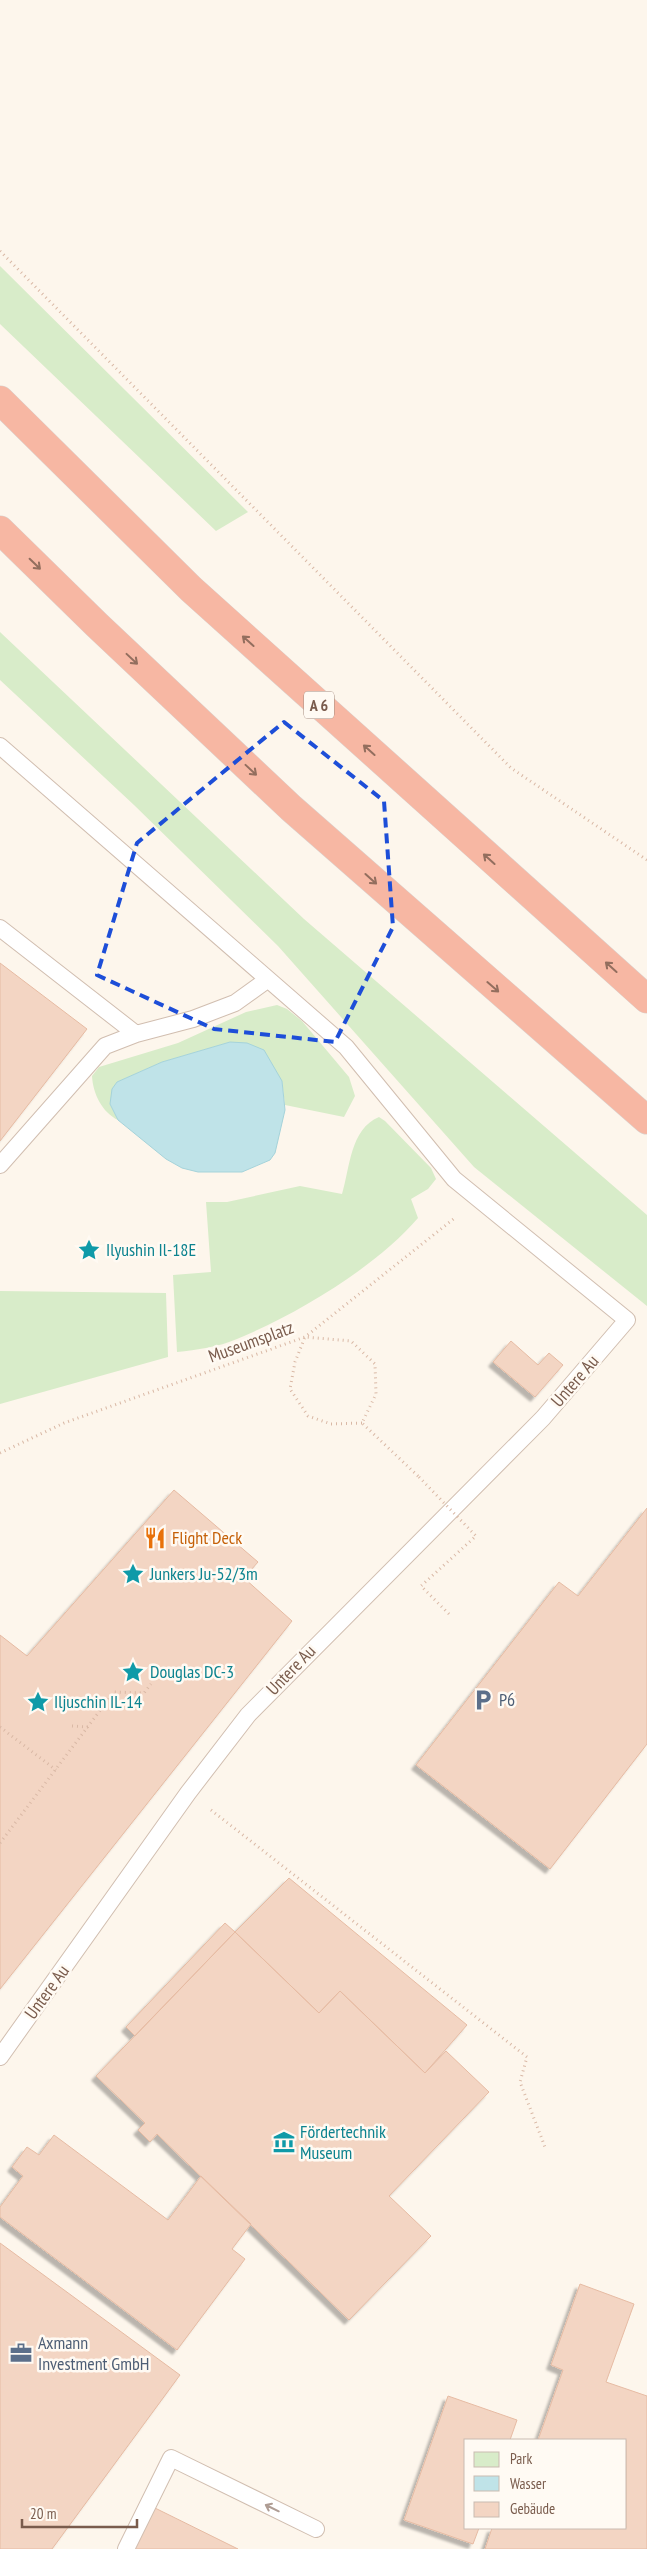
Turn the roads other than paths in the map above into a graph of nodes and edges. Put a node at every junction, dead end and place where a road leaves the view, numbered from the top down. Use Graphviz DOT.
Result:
graph roads {
  1 [pos="0,400"];
  2 [pos="0,530"];
  3 [pos="0,746"];
  4 [pos="0,928"];
  5 [pos="267,980"];
  6 [pos="647,999"];
  7 [pos="136,1034"];
  8 [pos="647,1120"];
  9 [pos="0,1165"];
  10 [pos="0,2057"];
  11 [pos="316,2529"];
  12 [pos="126,2549"];
  6 -- 1 [label="highway, A 6, one-way"];
  2 -- 8 [label="highway, one-way"];
  3 -- 5 [label="lane"];
  4 -- 7 [label="lane"];
  5 -- 7 [label="lane"];
  5 -- 10 [label="lane, Untere Au"];
  7 -- 9 [label="lane"];
  11 -- 12 [label="lane, one-way"];
}
